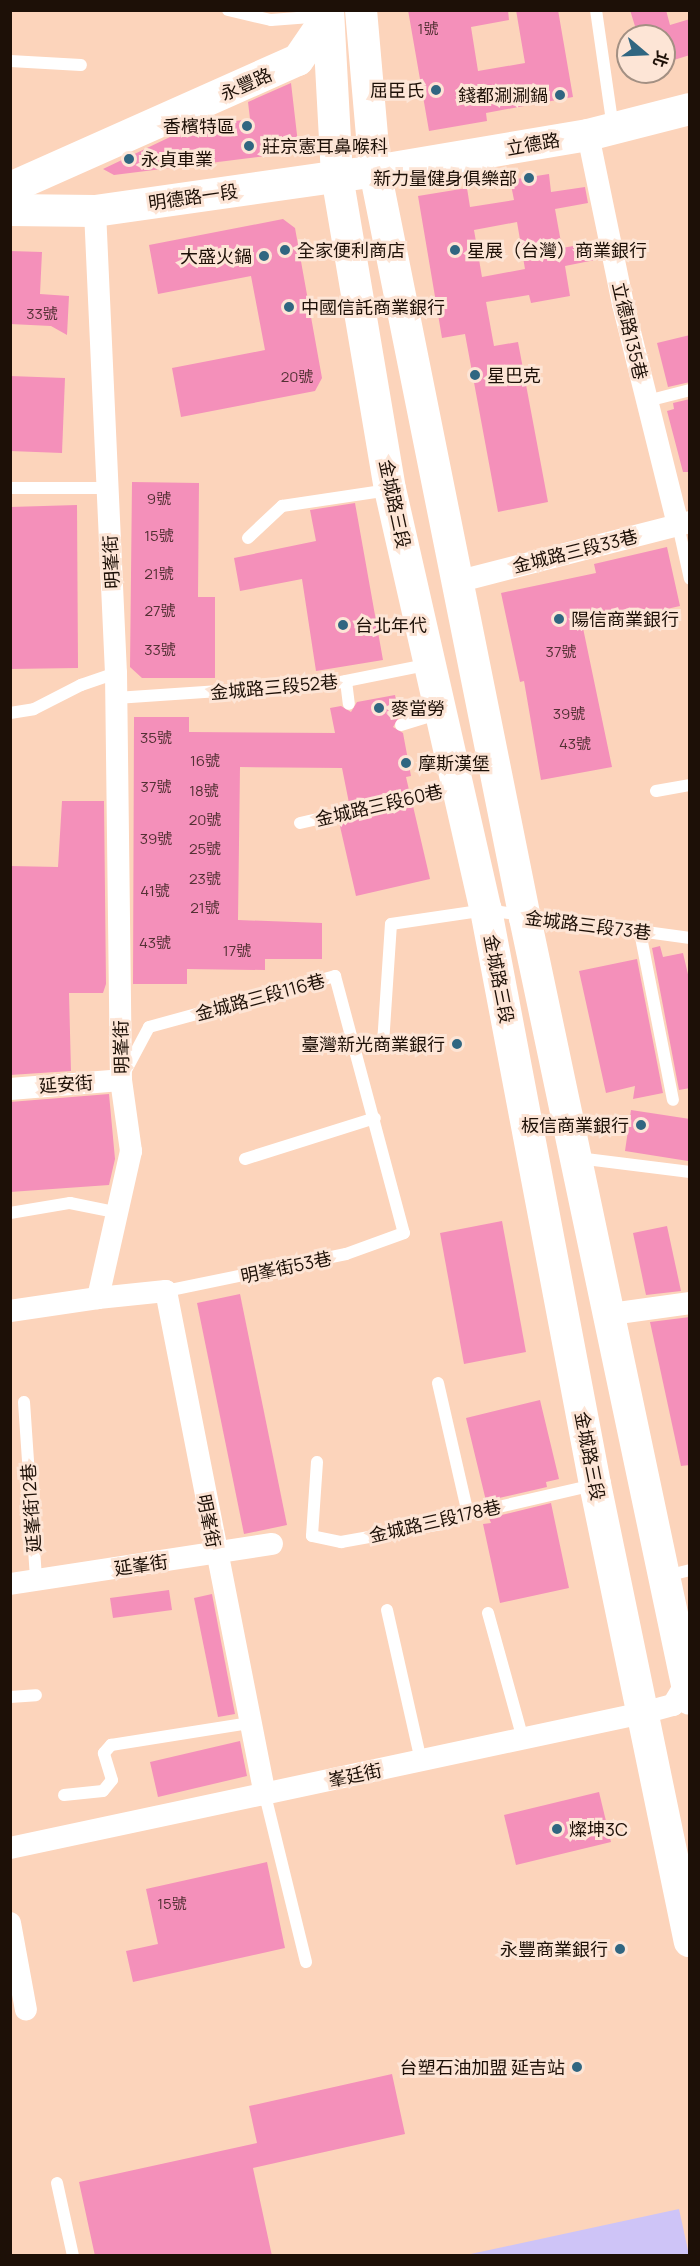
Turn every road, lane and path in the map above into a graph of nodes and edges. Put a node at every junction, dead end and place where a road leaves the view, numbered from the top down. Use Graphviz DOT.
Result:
graph roads {
  1 [pos="228,10"];
  2 [pos="596,10"];
  3 [pos="362,11"];
  4 [pos="327,12"];
  5 [pos="10,61"];
  6 [pos="81,65"];
  7 [pos="690,109"];
  8 [pos="601,132"];
  9 [pos="375,171"];
  10 [pos="337,176"];
  11 [pos="10,188"];
  12 [pos="10,210"];
  13 [pos="95,211"];
  14 [pos="690,390"];
  15 [pos="647,401"];
  16 [pos="10,488"];
  17 [pos="108,488"];
  18 [pos="390,489"];
  19 [pos="684,524"];
  20 [pos="248,538"];
  21 [pos="690,579"];
  22 [pos="460,581"];
  23 [pos="430,664"];
  24 [pos="116,673"];
  25 [pos="346,681"];
  26 [pos="116,698"];
  27 [pos="349,704"];
  28 [pos="10,713"];
  29 [pos="441,713"];
  30 [pos="401,725"];
  31 [pos="690,785"];
  32 [pos="457,788"];
  33 [pos="656,791"];
  34 [pos="300,823"];
  35 [pos="486,910"];
  36 [pos="525,918"];
  37 [pos="640,932"];
  38 [pos="690,938"];
  39 [pos="357,1044"];
  40 [pos="121,1080"];
  41 [pos="10,1089"];
  42 [pos="673,1100"];
  43 [pos="375,1118"];
  44 [pos="578,1158"];
  45 [pos="245,1159"];
  46 [pos="690,1172"];
  47 [pos="115,1212"];
  48 [pos="10,1214"];
  49 [pos="166,1291"];
  50 [pos="98,1298"];
  51 [pos="690,1303"];
  52 [pos="10,1311"];
  53 [pos="611,1314"];
  54 [pos="438,1383"];
  55 [pos="24,1402"];
  56 [pos="317,1462"];
  57 [pos="595,1484"];
  58 [pos="468,1514"];
  59 [pos="272,1544"];
  60 [pos="215,1554"];
  61 [pos="678,1573"];
  62 [pos="36,1579"];
  63 [pos="10,1584"];
  64 [pos="387,1611"];
  65 [pos="488,1613"];
  66 [pos="688,1688"];
  67 [pos="36,1695"];
  68 [pos="10,1697"];
  69 [pos="643,1713"];
  70 [pos="250,1723"];
  71 [pos="523,1739"];
  72 [pos="421,1761"];
  73 [pos="64,1795"];
  74 [pos="265,1795"];
  75 [pos="10,1848"];
  76 [pos="10,1923"];
  77 [pos="690,1941"];
  78 [pos="306,1962"];
  79 [pos="26,2010"];
  80 [pos="57,2183"];
  81 [pos="73,2256"];
  1 -- 4 [label="lane"];
  2 -- 8 [label="lane"];
  3 -- 4 [label="main road"];
  3 -- 9 [label="main road"];
  4 -- 10 [label="main road, 金城路三段"];
  4 -- 11 [label="main road, 永豐路"];
  5 -- 6 [label="lane"];
  7 -- 8 [label="main road, 立德路"];
  8 -- 9 [label="main road, 立德路"];
  8 -- 15 [label="street, 立德路135巷"];
  9 -- 10 [label="main road, 明德路一段"];
  9 -- 22 [label="main road"];
  10 -- 13 [label="main road, 明德路一段"];
  10 -- 18 [label="main road, 金城路三段"];
  12 -- 13 [label="main road, 明德路一段"];
  13 -- 17 [label="street, 明峯街"];
  14 -- 15 [label="lane"];
  15 -- 19 [label="street, 立德路135巷"];
  16 -- 17 [label="lane"];
  17 -- 24 [label="street, 明峯街"];
  18 -- 20 [label="lane"];
  18 -- 23 [label="main road, 金城路三段"];
  19 -- 21 [label="lane"];
  19 -- 22 [label="street, 金城路三段33巷"];
  22 -- 36 [label="main road"];
  23 -- 25 [label="lane, 金城路三段52巷"];
  23 -- 29 [label="main road, 金城路三段"];
  24 -- 26 [label="street, 明峯街"];
  24 -- 28 [label="lane"];
  25 -- 26 [label="lane, 金城路三段52巷"];
  25 -- 27 [label="lane"];
  26 -- 40 [label="street, 明峯街"];
  29 -- 30 [label="lane"];
  29 -- 32 [label="main road, 金城路三段"];
  31 -- 33 [label="lane"];
  32 -- 34 [label="lane, 金城路三段60巷"];
  32 -- 35 [label="main road, 金城路三段"];
  35 -- 36 [label="lane, 金城路三段73巷"];
  35 -- 39 [label="lane"];
  35 -- 57 [label="main road, 金城路三段"];
  36 -- 37 [label="lane, 金城路三段73巷"];
  36 -- 44 [label="main road"];
  37 -- 38 [label="lane, 金城路三段73巷"];
  37 -- 42 [label="lane"];
  39 -- 40 [label="lane, 金城路三段116巷"];
  39 -- 43 [label="lane"];
  40 -- 41 [label="street, 延安街"];
  40 -- 47 [label="street, 明峯街"];
  43 -- 45 [label="lane"];
  43 -- 49 [label="lane, 明峯街53巷"];
  44 -- 46 [label="lane"];
  44 -- 53 [label="main road"];
  47 -- 48 [label="lane"];
  47 -- 50 [label="street, 明峯街"];
  49 -- 50 [label="street"];
  49 -- 60 [label="street, 明峯街"];
  50 -- 52 [label="street"];
  51 -- 53 [label="street"];
  53 -- 61 [label="main road"];
  54 -- 58 [label="lane"];
  55 -- 62 [label="lane, 延峯街12巷"];
  56 -- 58 [label="lane, 金城路三段178巷"];
  57 -- 58 [label="lane, 金城路三段178巷"];
  57 -- 69 [label="main road, 金城路三段"];
  59 -- 60 [label="street, 延峯街"];
  60 -- 62 [label="street, 延峯街"];
  60 -- 70 [label="street, 明峯街"];
  61 -- 66 [label="main road"];
  62 -- 63 [label="street, 延峯街"];
  64 -- 72 [label="lane"];
  65 -- 71 [label="lane"];
  66 -- 69 [label="street, 峯廷街"];
  67 -- 68 [label="lane"];
  69 -- 71 [label="street, 峯廷街"];
  69 -- 77 [label="main road, 金城路三段"];
  70 -- 73 [label="lane"];
  70 -- 74 [label="street, 明峯街"];
  71 -- 72 [label="street, 峯廷街"];
  72 -- 74 [label="street, 峯廷街"];
  74 -- 75 [label="street, 峯廷街"];
  74 -- 78 [label="lane"];
  76 -- 79 [label="street"];
  80 -- 81 [label="lane"];
}
